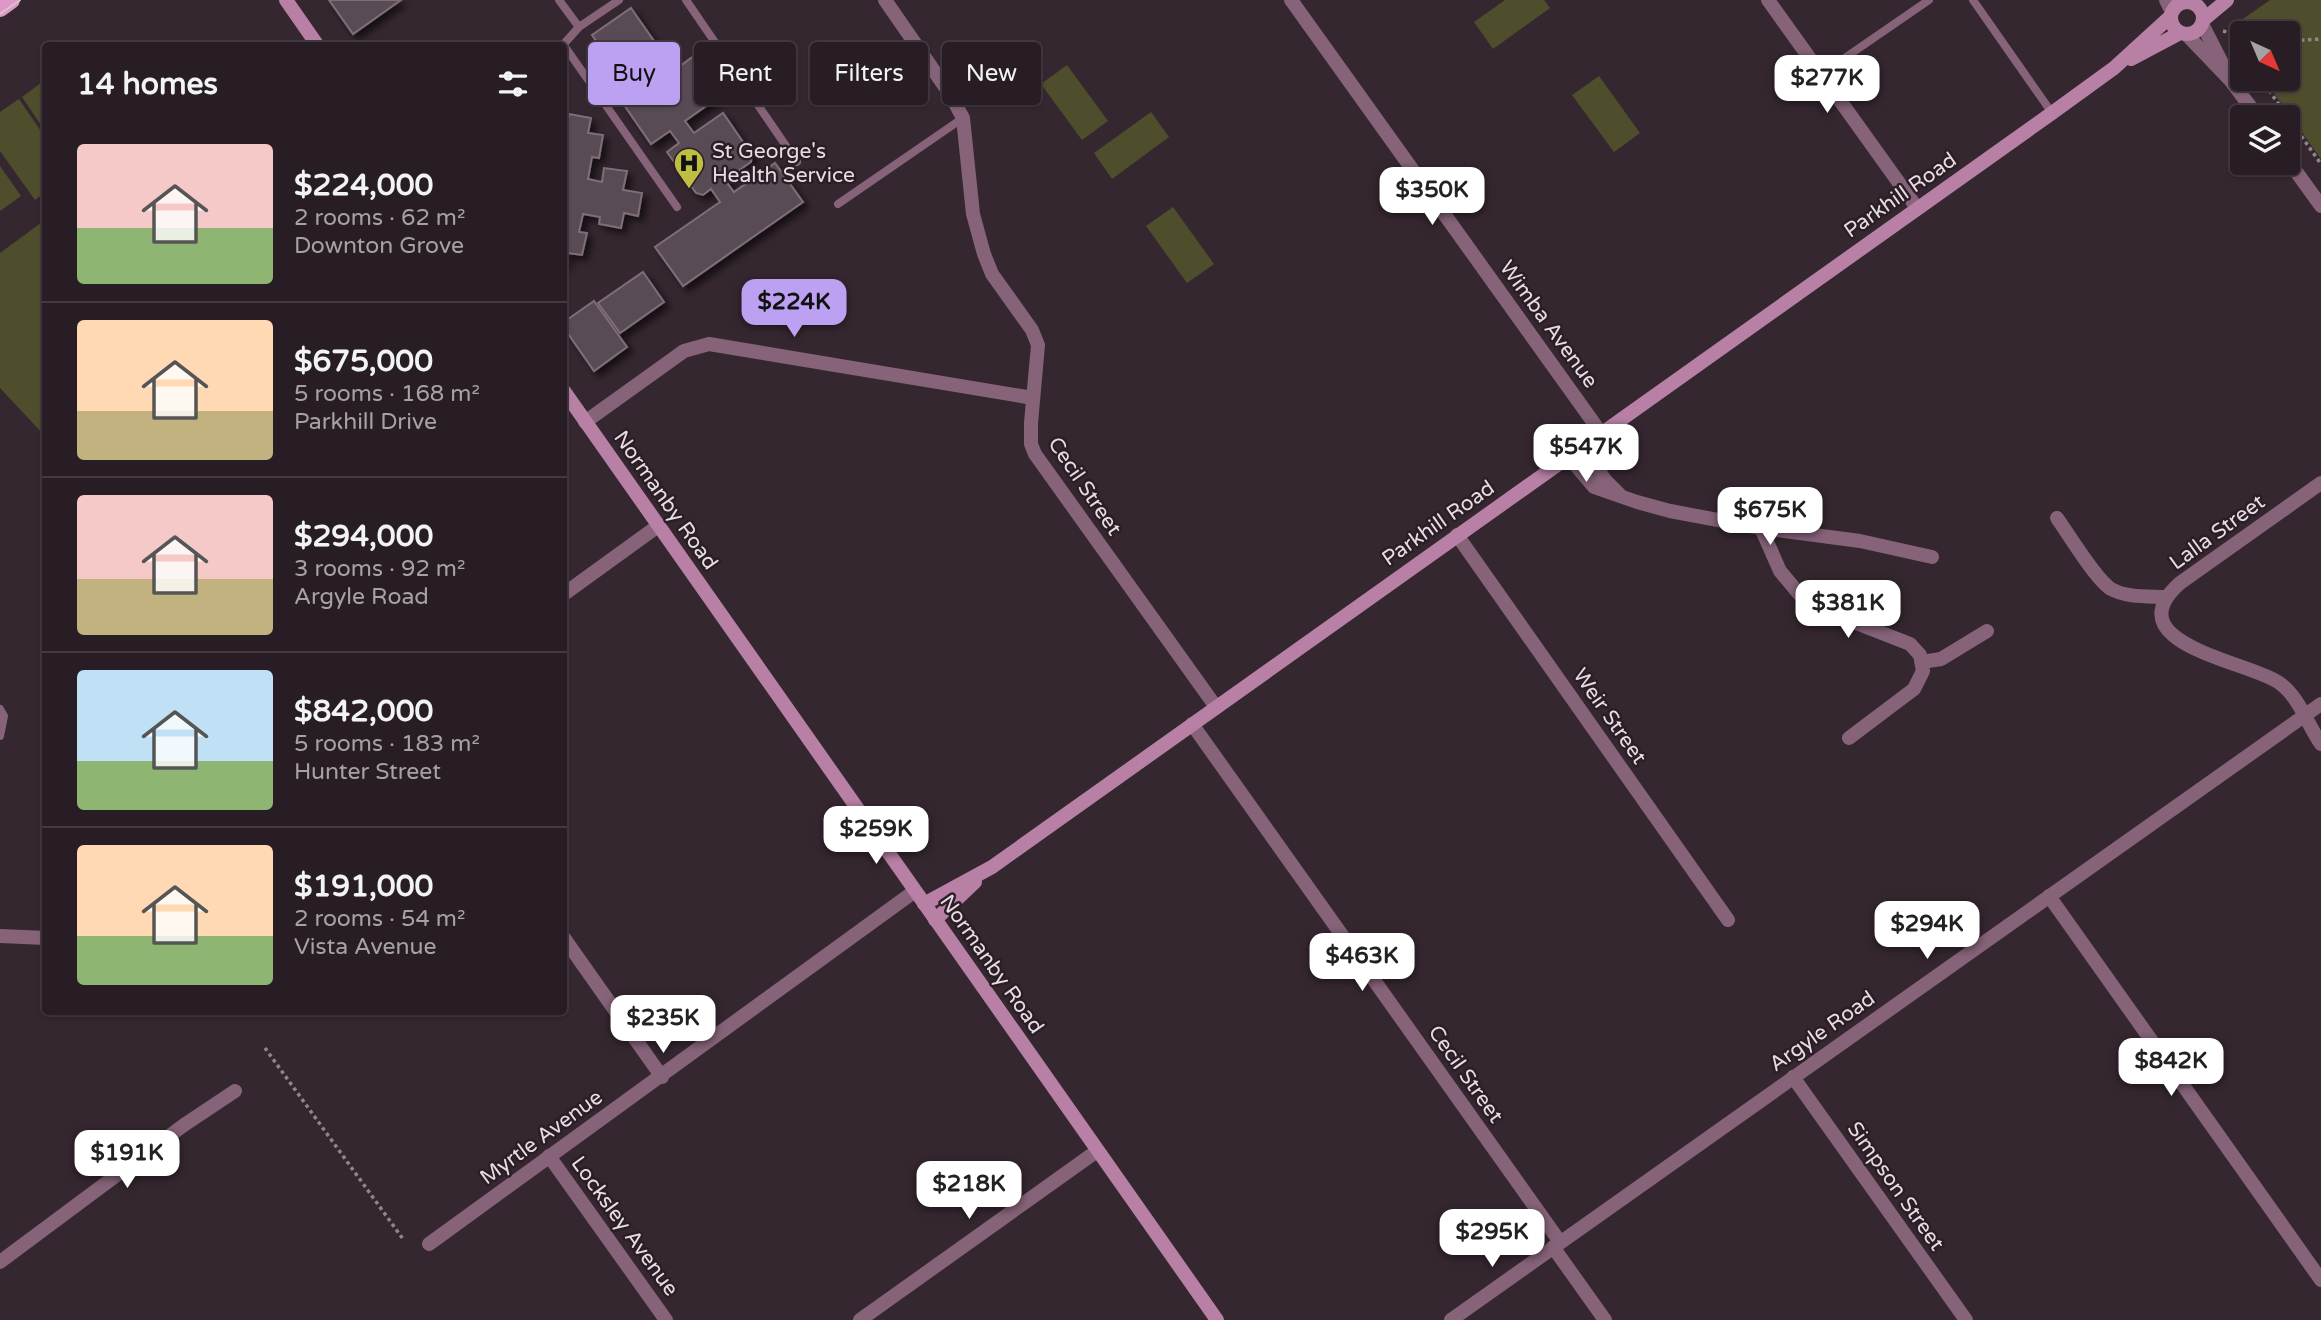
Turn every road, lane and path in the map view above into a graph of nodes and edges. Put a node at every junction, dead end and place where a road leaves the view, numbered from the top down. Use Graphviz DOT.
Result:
graph roads {
  1 [pos="11,0"];
  2 [pos="286,0"];
  3 [pos="559,0"];
  4 [pos="618,0"];
  5 [pos="686,0"];
  6 [pos="885,0"];
  7 [pos="1291,0"];
  8 [pos="1768,0"];
  9 [pos="1929,0"];
  10 [pos="1973,0"];
  11 [pos="2227,0"];
  12 [pos="2193,1"];
  13 [pos="0,8"];
  14 [pos="2169,9"];
  15 [pos="2202,22"];
  16 [pos="579,27"];
  17 [pos="2183,34"];
  18 [pos="2321,38"];
  19 [pos="2300,40"];
  20 [pos="315,42"];
  21 [pos="566,42"];
  22 [pos="567,51"];
  23 [pos="2114,68"];
  24 [pos="1820,75"];
  25 [pos="2230,79"];
  26 [pos="2230,80"];
  27 [pos="2269,91"];
  28 [pos="2052,113"];
  29 [pos="963,118"];
  30 [pos="797,162"];
  31 [pos="2321,164"];
  32 [pos="2299,175"];
  33 [pos="838,204"];
  34 [pos="2321,206"];
  35 [pos="677,207"];
  36 [pos="1917,208"];
  37 [pos="567,395"];
  38 [pos="1033,398"];
  39 [pos="585,422"];
  40 [pos="1601,433"];
  41 [pos="1582,446"];
  42 [pos="1568,456"];
  43 [pos="2321,483"];
  44 [pos="1621,496"];
  45 [pos="2057,518"];
  46 [pos="658,526"];
  47 [pos="1761,528"];
  48 [pos="1457,535"];
  49 [pos="1932,557"];
  50 [pos="567,592"];
  51 [pos="2166,597"];
  52 [pos="1987,631"];
  53 [pos="1922,662"];
  54 [pos="2321,704"];
  55 [pos="1216,707"];
  56 [pos="0,709"];
  57 [pos="2304,716"];
  58 [pos="1192,724"];
  59 [pos="0,736"];
  60 [pos="1849,738"];
  61 [pos="2321,744"];
  62 [pos="992,867"];
  63 [pos="915,891"];
  64 [pos="2049,896"];
  65 [pos="924,904"];
  66 [pos="935,920"];
  67 [pos="1728,920"];
  68 [pos="0,936"];
  69 [pos="42,938"];
  70 [pos="567,942"];
  71 [pos="265,1048"];
  72 [pos="662,1077"];
  73 [pos="1793,1077"];
  74 [pos="235,1091"];
  75 [pos="1097,1151"];
  76 [pos="549,1156"];
  77 [pos="403,1239"];
  78 [pos="429,1244"];
  79 [pos="1557,1245"];
  80 [pos="0,1262"];
  81 [pos="2321,1280"];
  82 [pos="666,1320"];
  83 [pos="860,1320"];
  84 [pos="1217,1320"];
  85 [pos="1451,1320"];
  86 [pos="1605,1320"];
  87 [pos="1966,1320"];
  1 -- 13 [label="main road"];
  2 -- 20 [label="street"];
  3 -- 16 [label="lane"];
  4 -- 16 [label="lane"];
  5 -- 30 [label="lane"];
  6 -- 29 [label="street, Cecil Street"];
  7 -- 40 [label="street, Wimba Avenue"];
  8 -- 24 [label="street"];
  9 -- 24 [label="lane"];
  10 -- 28 [label="lane"];
  11 -- 15 [label="street"];
  12 -- 14 [label="street"];
  12 -- 15 [label="street"];
  14 -- 17 [label="street"];
  14 -- 23 [label="street, Parkhill Road"];
  15 -- 17 [label="street"];
  15 -- 25 [label="street"];
  16 -- 21 [label="lane"];
  17 -- 23 [label="street, Parkhill Road"];
  17 -- 26 [label="street"];
  18 -- 19 [label="path"];
  22 -- 35 [label="lane"];
  23 -- 28 [label="street, Parkhill Road"];
  24 -- 36 [label="street"];
  27 -- 31 [label="path"];
  28 -- 36 [label="street, Parkhill Road"];
  29 -- 33 [label="lane"];
  29 -- 38 [label="street, Cecil Street"];
  32 -- 34 [label="street"];
  36 -- 40 [label="street, Parkhill Road"];
  37 -- 39 [label="street, Normanby Road"];
  38 -- 39 [label="street"];
  38 -- 55 [label="street, Cecil Street"];
  39 -- 46 [label="street, Normanby Road"];
  40 -- 41 [label="street, Parkhill Road"];
  41 -- 42 [label="street, Parkhill Road"];
  41 -- 44 [label="street"];
  42 -- 44 [label="street"];
  42 -- 48 [label="street, Parkhill Road"];
  43 -- 51 [label="street, Lalla Street"];
  44 -- 47 [label="street"];
  45 -- 51 [label="street"];
  46 -- 50 [label="street"];
  46 -- 63 [label="street, Normanby Road"];
  47 -- 49 [label="street"];
  47 -- 53 [label="street"];
  48 -- 55 [label="street, Parkhill Road"];
  48 -- 67 [label="street, Weir Street"];
  51 -- 57 [label="street, Lalla Street"];
  52 -- 53 [label="street"];
  53 -- 60 [label="street"];
  54 -- 57 [label="street, Argyle Road"];
  55 -- 58 [label="street, Parkhill Road"];
  56 -- 59 [label="lane"];
  57 -- 61 [label="street, Lalla Street"];
  57 -- 64 [label="street, Argyle Road"];
  58 -- 62 [label="street, Parkhill Road"];
  58 -- 79 [label="street, Cecil Street"];
  62 -- 65 [label="street, Parkhill Road"];
  62 -- 66 [label="street, Parkhill Road"];
  63 -- 65 [label="street, Normanby Road"];
  63 -- 72 [label="street, Myrtle Avenue"];
  64 -- 73 [label="street, Argyle Road"];
  64 -- 81 [label="street"];
  65 -- 66 [label="street, Normanby Road"];
  66 -- 75 [label="street, Normanby Road"];
  68 -- 69 [label="street"];
  70 -- 72 [label="street"];
  71 -- 77 [label="path"];
  72 -- 76 [label="street, Myrtle Avenue"];
  73 -- 79 [label="street, Argyle Road"];
  73 -- 87 [label="street, Simpson Street"];
  74 -- 80 [label="street"];
  75 -- 83 [label="street"];
  75 -- 84 [label="street, Normanby Road"];
  76 -- 78 [label="street, Myrtle Avenue"];
  76 -- 82 [label="street, Locksley Avenue"];
  79 -- 85 [label="street, Argyle Road"];
  79 -- 86 [label="street, Cecil Street"];
}
